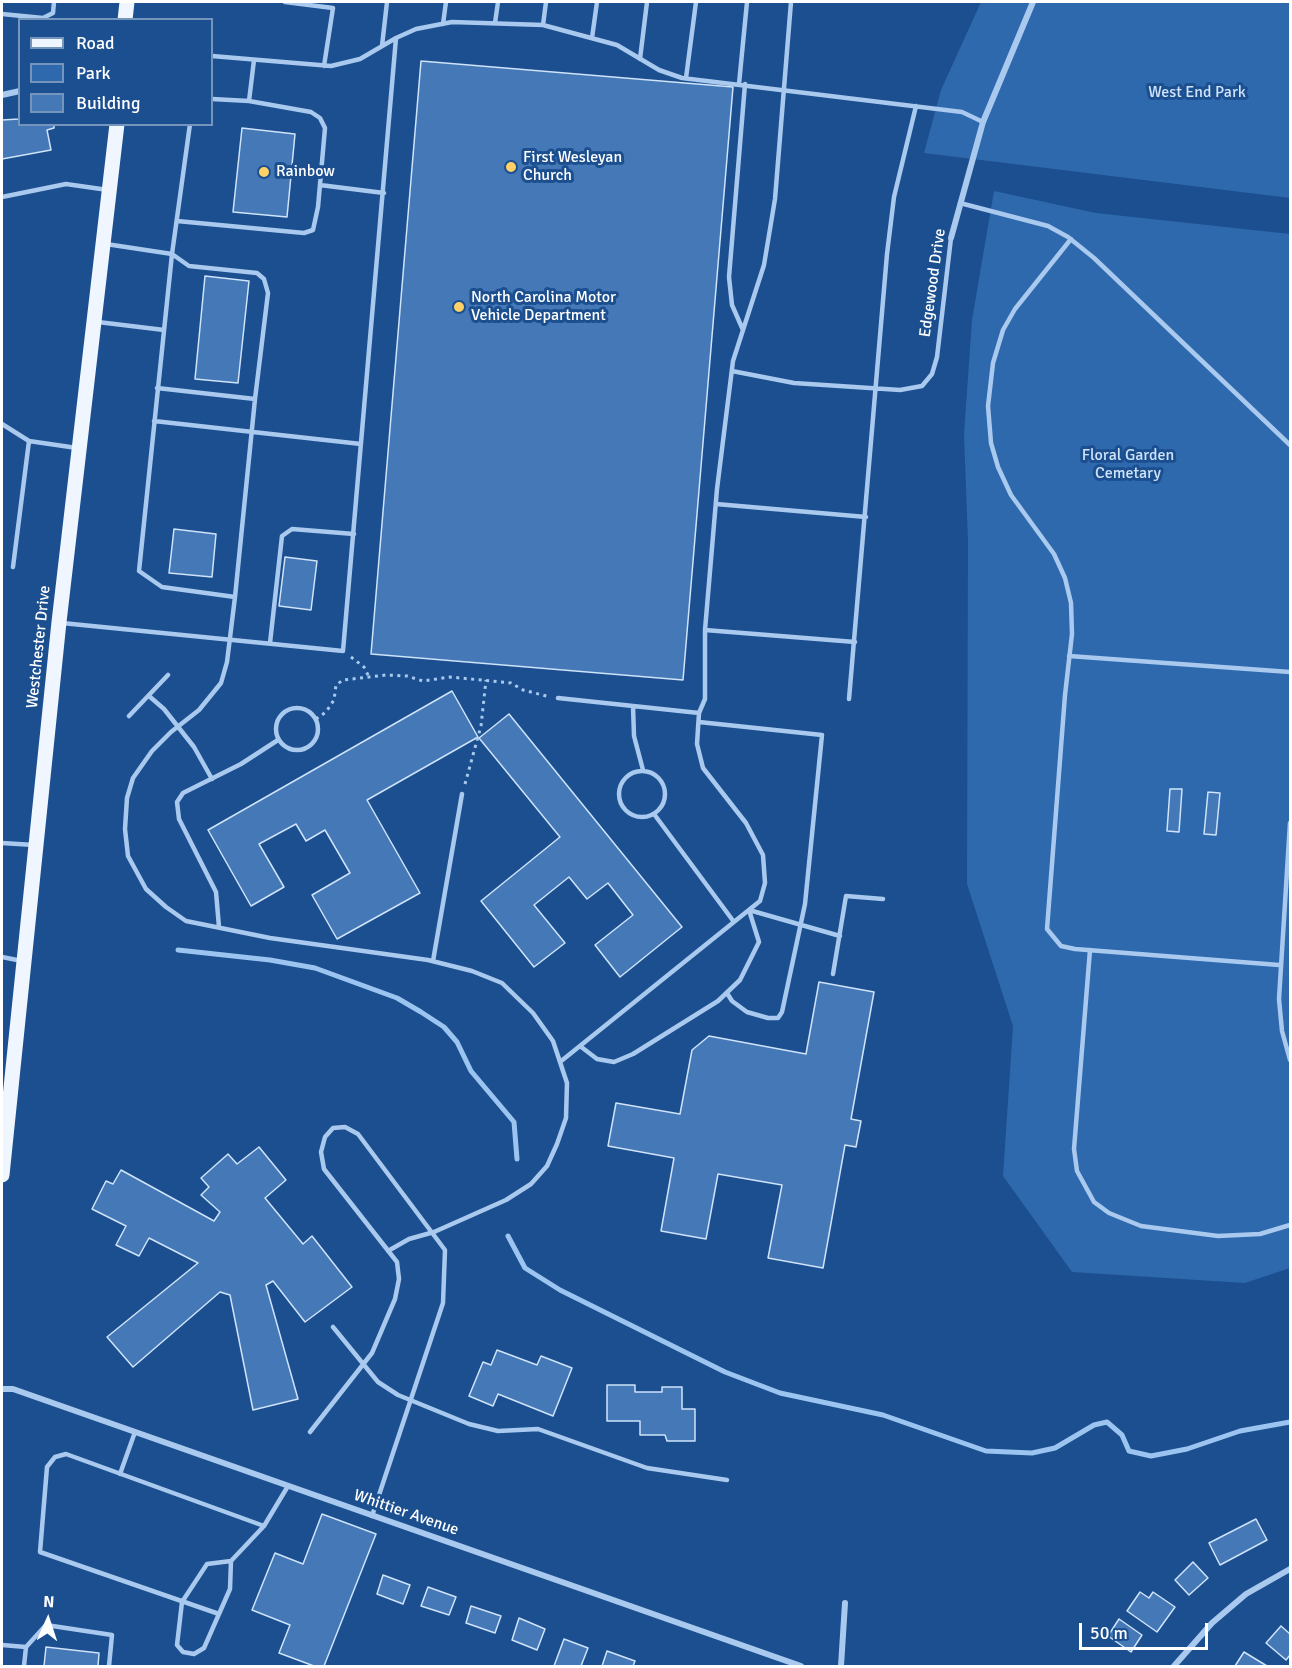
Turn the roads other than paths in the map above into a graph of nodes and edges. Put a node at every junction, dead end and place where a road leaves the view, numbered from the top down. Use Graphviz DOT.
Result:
graph roads {
  1 [pos="54,2"];
  2 [pos="127,2"];
  3 [pos="285,2"];
  4 [pos="338,2"];
  5 [pos="387,2"];
  6 [pos="446,2"];
  7 [pos="498,2"];
  8 [pos="546,2"];
  9 [pos="597,2"];
  10 [pos="647,2"];
  11 [pos="696,2"];
  12 [pos="747,2"];
  13 [pos="791,2"];
  14 [pos="1033,2"];
  15 [pos="333,8"];
  16 [pos="2,14"];
  17 [pos="125,18"];
  18 [pos="495,22"];
  19 [pos="443,24"];
  20 [pos="543,25"];
  21 [pos="396,38"];
  22 [pos="592,38"];
  23 [pos="382,46"];
  24 [pos="213,56"];
  25 [pos="640,59"];
  26 [pos="254,60"];
  27 [pos="324,66"];
  28 [pos="687,78"];
  29 [pos="742,84"];
  30 [pos="784,89"];
  31 [pos="18,91"];
  32 [pos="2,95"];
  33 [pos="213,99"];
  34 [pos="249,101"];
  35 [pos="916,106"];
  36 [pos="983,122"];
  37 [pos="117,126"];
  38 [pos="190,126"];
  39 [pos="320,185"];
  40 [pos="111,191"];
  41 [pos="384,193"];
  42 [pos="2,197"];
  43 [pos="960,202"];
  44 [pos="177,221"];
  45 [pos="951,238"];
  46 [pos="1071,239"];
  47 [pos="105,244"];
  48 [pos="172,254"];
  49 [pos="95,321"];
  50 [pos="164,330"];
  51 [pos="743,330"];
  52 [pos="732,371"];
  53 [pos="158,388"];
  54 [pos="876,388"];
  55 [pos="255,399"];
  56 [pos="154,421"];
  57 [pos="2,424"];
  58 [pos="252,430"];
  59 [pos="29,441"];
  60 [pos="361,444"];
  61 [pos="1290,445"];
  62 [pos="80,449"];
  63 [pos="716,504"];
  64 [pos="866,517"];
  65 [pos="354,534"];
  66 [pos="13,567"];
  67 [pos="235,597"];
  68 [pos="59,622"];
  69 [pos="705,630"];
  70 [pos="229,639"];
  71 [pos="855,642"];
  72 [pos="270,643"];
  73 [pos="1069,656"];
  74 [pos="1290,672"];
  75 [pos="168,675"];
  76 [pos="149,696"];
  77 [pos="558,698"];
  78 [pos="849,699"];
  79 [pos="633,706"];
  80 [pos="699,713"];
  81 [pos="129,716"];
  82 [pos="699,722"];
  83 [pos="177,727"];
  84 [pos="278,740"];
  85 [pos="644,770"];
  86 [pos="212,779"];
  87 [pos="462,794"];
  88 [pos="654,814"];
  89 [pos="1290,823"];
  90 [pos="2,843"];
  91 [pos="36,845"];
  92 [pos="1289,866"];
  93 [pos="883,899"];
  94 [pos="749,910"];
  95 [pos="734,922"];
  96 [pos="219,927"];
  97 [pos="800,927"];
  98 [pos="840,936"];
  99 [pos="1090,950"];
  100 [pos="2,957"];
  101 [pos="433,961"];
  102 [pos="24,962"];
  103 [pos="1280,965"];
  104 [pos="834,974"];
  105 [pos="727,993"];
  106 [pos="580,1046"];
  107 [pos="1290,1060"];
  108 [pos="560,1062"];
  109 [pos="4,1129"];
  110 [pos="2,1175"];
  111 [pos="1290,1225"];
  112 [pos="434,1232"];
  113 [pos="388,1251"];
  114 [pos="333,1327"];
  115 [pos="363,1365"];
  116 [pos="2,1389"];
  117 [pos="413,1399"];
  118 [pos="135,1432"];
  119 [pos="310,1432"];
  120 [pos="120,1474"];
  121 [pos="727,1480"];
  122 [pos="288,1486"];
  123 [pos="372,1516"];
  124 [pos="264,1526"];
  125 [pos="231,1561"];
  126 [pos="1290,1569"];
  127 [pos="182,1602"];
  128 [pos="845,1603"];
  129 [pos="219,1614"];
  130 [pos="2,1645"];
  131 [pos="26,1647"];
  132 [pos="24,1666"];
  133 [pos="108,1666"];
  134 [pos="801,1666"];
  135 [pos="841,1666"];
  136 [pos="1174,1666"];
  1 -- 16 [label="lane"];
  2 -- 17 [label="main road"];
  3 -- 15 [label="lane"];
  4 -- 15 [label="lane"];
  5 -- 23 [label="lane"];
  6 -- 19 [label="lane"];
  7 -- 18 [label="lane"];
  8 -- 20 [label="lane"];
  9 -- 22 [label="lane"];
  10 -- 25 [label="lane"];
  11 -- 28 [label="lane"];
  12 -- 29 [label="lane"];
  13 -- 30 [label="lane"];
  14 -- 36 [label="street, Edgewood Drive"];
  15 -- 27 [label="lane"];
  18 -- 19 [label="lane"];
  18 -- 20 [label="lane"];
  19 -- 21 [label="lane"];
  20 -- 22 [label="lane"];
  21 -- 23 [label="lane"];
  21 -- 41 [label="lane"];
  22 -- 25 [label="lane"];
  23 -- 27 [label="lane"];
  24 -- 26 [label="lane"];
  25 -- 28 [label="lane"];
  26 -- 27 [label="lane"];
  26 -- 34 [label="lane"];
  28 -- 29 [label="lane"];
  29 -- 30 [label="lane"];
  29 -- 51 [label="lane"];
  30 -- 35 [label="lane"];
  30 -- 51 [label="lane"];
  31 -- 32 [label="street"];
  33 -- 34 [label="lane"];
  34 -- 39 [label="lane"];
  35 -- 36 [label="lane"];
  35 -- 54 [label="lane"];
  36 -- 43 [label="street, Edgewood Drive"];
  37 -- 40 [label="main road, Westchester Drive"];
  38 -- 44 [label="lane"];
  39 -- 41 [label="lane"];
  39 -- 44 [label="lane"];
  40 -- 42 [label="lane"];
  40 -- 47 [label="main road, Westchester Drive"];
  41 -- 60 [label="lane"];
  43 -- 45 [label="street, Edgewood Drive"];
  43 -- 46 [label="lane"];
  44 -- 48 [label="lane"];
  45 -- 54 [label="lane, Edgewood Drive"];
  46 -- 61 [label="lane"];
  46 -- 73 [label="lane"];
  47 -- 48 [label="lane"];
  47 -- 49 [label="main road, Westchester Drive"];
  48 -- 50 [label="lane"];
  48 -- 55 [label="lane"];
  49 -- 50 [label="lane"];
  49 -- 62 [label="main road, Westchester Drive"];
  50 -- 53 [label="lane"];
  51 -- 52 [label="lane"];
  52 -- 54 [label="lane, Edgewood Drive"];
  52 -- 63 [label="lane"];
  53 -- 55 [label="lane"];
  53 -- 56 [label="lane"];
  54 -- 64 [label="lane"];
  55 -- 58 [label="lane"];
  56 -- 58 [label="lane"];
  56 -- 67 [label="lane"];
  57 -- 59 [label="lane"];
  58 -- 60 [label="lane"];
  58 -- 67 [label="lane"];
  59 -- 62 [label="lane"];
  59 -- 66 [label="lane"];
  60 -- 65 [label="lane"];
  62 -- 68 [label="main road, Westchester Drive"];
  63 -- 64 [label="lane"];
  63 -- 69 [label="lane"];
  64 -- 71 [label="lane"];
  65 -- 72 [label="lane"];
  65 -- 72 [label="lane"];
  67 -- 70 [label="lane"];
  68 -- 70 [label="lane"];
  68 -- 91 [label="main road, Westchester Drive"];
  69 -- 71 [label="lane"];
  69 -- 80 [label="lane"];
  70 -- 72 [label="lane"];
  70 -- 83 [label="lane"];
  71 -- 78 [label="lane"];
  73 -- 74 [label="lane"];
  73 -- 99 [label="lane"];
  75 -- 76 [label="lane"];
  76 -- 81 [label="lane"];
  76 -- 83 [label="lane"];
  77 -- 79 [label="lane"];
  79 -- 80 [label="lane"];
  79 -- 85 [label="lane"];
  80 -- 82 [label="lane"];
  82 -- 94 [label="lane"];
  82 -- 97 [label="lane"];
  83 -- 86 [label="lane"];
  83 -- 96 [label="lane"];
  84 -- 84 [label="lane"];
  84 -- 86 [label="lane"];
  85 -- 88 [label="lane"];
  85 -- 88 [label="lane"];
  86 -- 96 [label="lane"];
  87 -- 101 [label="lane"];
  88 -- 95 [label="lane"];
  89 -- 92 [label="lane"];
  90 -- 91 [label="lane"];
  91 -- 102 [label="main road, Westchester Drive"];
  92 -- 103 [label="lane"];
  93 -- 98 [label="lane"];
  94 -- 95 [label="lane"];
  94 -- 97 [label="lane"];
  94 -- 105 [label="lane"];
  95 -- 106 [label="lane"];
  96 -- 101 [label="lane"];
  97 -- 98 [label="lane"];
  97 -- 105 [label="lane"];
  98 -- 104 [label="lane"];
  99 -- 103 [label="lane"];
  99 -- 111 [label="lane"];
  100 -- 102 [label="lane"];
  101 -- 108 [label="lane"];
  102 -- 109 [label="main road, Westchester Drive"];
  103 -- 107 [label="lane"];
  105 -- 106 [label="lane"];
  106 -- 108 [label="lane"];
  108 -- 112 [label="lane"];
  109 -- 110 [label="main road, Westchester Drive"];
  112 -- 113 [label="lane"];
  112 -- 113 [label="lane"];
  112 -- 117 [label="lane"];
  113 -- 115 [label="lane"];
  114 -- 115 [label="lane"];
  115 -- 117 [label="lane"];
  115 -- 119 [label="lane"];
  116 -- 118 [label="street, Whittier Avenue"];
  117 -- 121 [label="lane"];
  117 -- 123 [label="lane"];
  118 -- 120 [label="lane"];
  118 -- 122 [label="street, Whittier Avenue"];
  120 -- 124 [label="lane"];
  120 -- 127 [label="lane"];
  122 -- 123 [label="street, Whittier Avenue"];
  122 -- 124 [label="lane"];
  123 -- 134 [label="street, Whittier Avenue"];
  124 -- 125 [label="lane"];
  125 -- 127 [label="lane"];
  125 -- 129 [label="lane"];
  126 -- 136 [label="street"];
  127 -- 129 [label="lane"];
  127 -- 129 [label="lane"];
  128 -- 135 [label="street"];
  130 -- 131 [label="lane"];
  131 -- 132 [label="lane"];
  131 -- 133 [label="lane"];
}
